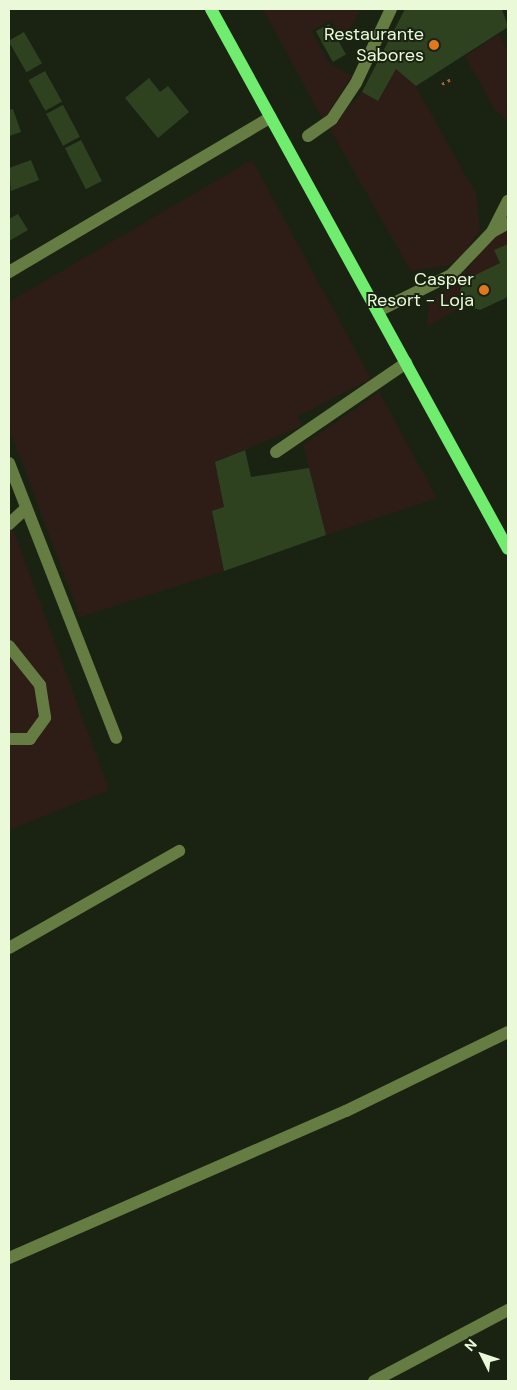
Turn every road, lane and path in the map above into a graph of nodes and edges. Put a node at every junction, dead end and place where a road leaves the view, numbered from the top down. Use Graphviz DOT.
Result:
graph roads {
  1 [pos="211,9"];
  2 [pos="391,9"];
  3 [pos="453,78"];
  4 [pos="442,84"];
  5 [pos="271,117"];
  6 [pos="308,136"];
  7 [pos="508,200"];
  8 [pos="508,223"];
  9 [pos="492,232"];
  10 [pos="9,272"];
  11 [pos="378,311"];
  12 [pos="406,363"];
  13 [pos="276,452"];
  14 [pos="9,463"];
  15 [pos="26,508"];
  16 [pos="9,524"];
  17 [pos="508,549"];
  18 [pos="9,646"];
  19 [pos="116,738"];
  20 [pos="9,739"];
  21 [pos="179,851"];
  22 [pos="9,948"];
  23 [pos="508,1032"];
  24 [pos="9,1258"];
  25 [pos="508,1310"];
  26 [pos="374,1381"];
  1 -- 5 [label="main road"];
  2 -- 6 [label="street"];
  3 -- 4 [label="path"];
  5 -- 10 [label="street"];
  5 -- 11 [label="main road"];
  7 -- 9 [label="street"];
  8 -- 9 [label="street"];
  9 -- 11 [label="street"];
  11 -- 12 [label="main road"];
  12 -- 13 [label="street"];
  12 -- 17 [label="main road"];
  14 -- 15 [label="street"];
  15 -- 16 [label="street"];
  15 -- 19 [label="street"];
  18 -- 20 [label="street"];
  21 -- 22 [label="street"];
  23 -- 24 [label="street"];
  25 -- 26 [label="street"];
}
